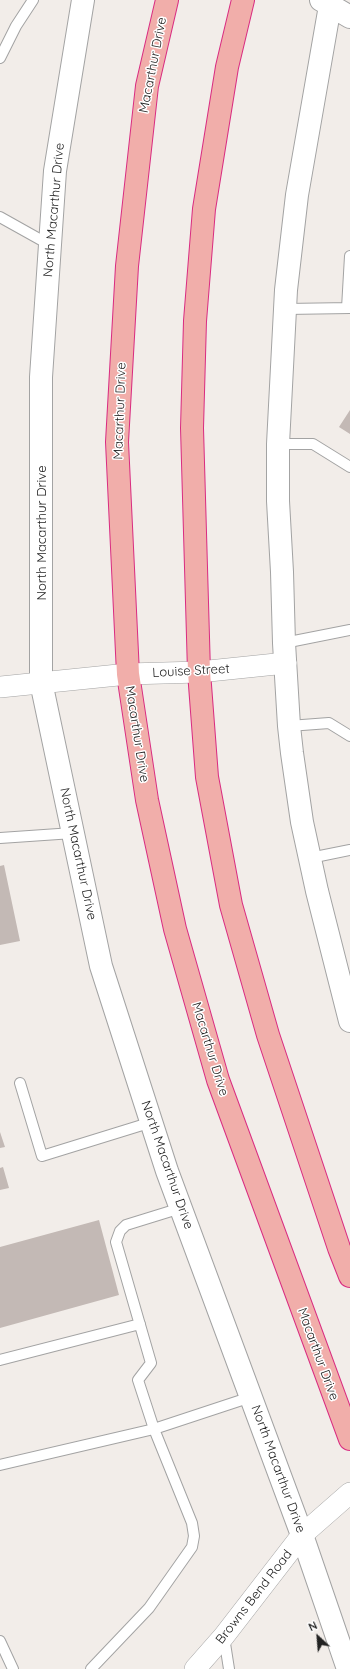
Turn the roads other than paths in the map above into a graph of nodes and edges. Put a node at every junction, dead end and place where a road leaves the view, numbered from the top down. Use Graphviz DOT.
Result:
graph roads {
  1 [pos="33,0"];
  2 [pos="83,0"];
  3 [pos="166,0"];
  4 [pos="243,0"];
  5 [pos="327,2"];
  6 [pos="350,17"];
  7 [pos="0,58"];
  8 [pos="0,217"];
  9 [pos="50,245"];
  10 [pos="350,256"];
  11 [pos="348,308"];
  12 [pos="286,309"];
  13 [pos="278,444"];
  14 [pos="350,466"];
  15 [pos="350,624"];
  16 [pos="350,630"];
  17 [pos="285,653"];
  18 [pos="200,672"];
  19 [pos="128,674"];
  20 [pos="41,682"];
  21 [pos="0,687"];
  22 [pos="289,726"];
  23 [pos="350,736"];
  24 [pos="73,833"];
  25 [pos="0,838"];
  26 [pos="350,850"];
  27 [pos="310,858"];
  28 [pos="346,994"];
  29 [pos="350,1020"];
  30 [pos="20,1083"];
  31 [pos="152,1122"];
  32 [pos="181,1208"];
  33 [pos="350,1276"];
  34 [pos="140,1324"];
  35 [pos="0,1360"];
  36 [pos="251,1397"];
  37 [pos="154,1429"];
  38 [pos="350,1439"];
  39 [pos="0,1465"];
  40 [pos="350,1493"];
  41 [pos="302,1535"];
  42 [pos="224,1636"];
  43 [pos="0,1641"];
  44 [pos="13,1669"];
  45 [pos="90,1669"];
  46 [pos="194,1669"];
  47 [pos="229,1669"];
  48 [pos="348,1669"];
  1 -- 7 [label="lane"];
  2 -- 9 [label="street, North Macarthur Drive"];
  3 -- 19 [label="highway, Macarthur Drive"];
  4 -- 18 [label="highway"];
  5 -- 6 [label="street"];
  5 -- 12 [label="street"];
  8 -- 9 [label="lane"];
  9 -- 20 [label="street, North Macarthur Drive"];
  10 -- 11 [label="lane"];
  11 -- 12 [label="lane"];
  12 -- 13 [label="street"];
  13 -- 14 [label="lane"];
  13 -- 17 [label="street"];
  15 -- 16 [label="lane"];
  16 -- 17 [label="lane"];
  17 -- 18 [label="street, Louise Street"];
  17 -- 22 [label="street"];
  18 -- 19 [label="street, Louise Street"];
  18 -- 33 [label="highway"];
  19 -- 20 [label="street, Louise Street"];
  19 -- 38 [label="highway, Macarthur Drive"];
  20 -- 21 [label="street, Louise Street"];
  20 -- 24 [label="street, North Macarthur Drive"];
  22 -- 23 [label="lane"];
  22 -- 27 [label="street"];
  24 -- 25 [label="lane"];
  24 -- 31 [label="street, North Macarthur Drive"];
  26 -- 27 [label="lane"];
  27 -- 28 [label="street"];
  28 -- 29 [label="street"];
  30 -- 31 [label="lane"];
  31 -- 32 [label="street, North Macarthur Drive"];
  32 -- 34 [label="lane"];
  32 -- 36 [label="street, North Macarthur Drive"];
  34 -- 35 [label="lane"];
  34 -- 37 [label="lane"];
  36 -- 37 [label="lane"];
  36 -- 41 [label="street, North Macarthur Drive"];
  37 -- 39 [label="lane"];
  37 -- 45 [label="lane"];
  40 -- 41 [label="street, Browns Bend Road"];
  41 -- 42 [label="street, Browns Bend Road"];
  41 -- 48 [label="street, North Macarthur Drive"];
  42 -- 46 [label="street, Browns Bend Road"];
  42 -- 47 [label="lane"];
  43 -- 44 [label="lane"];
}
